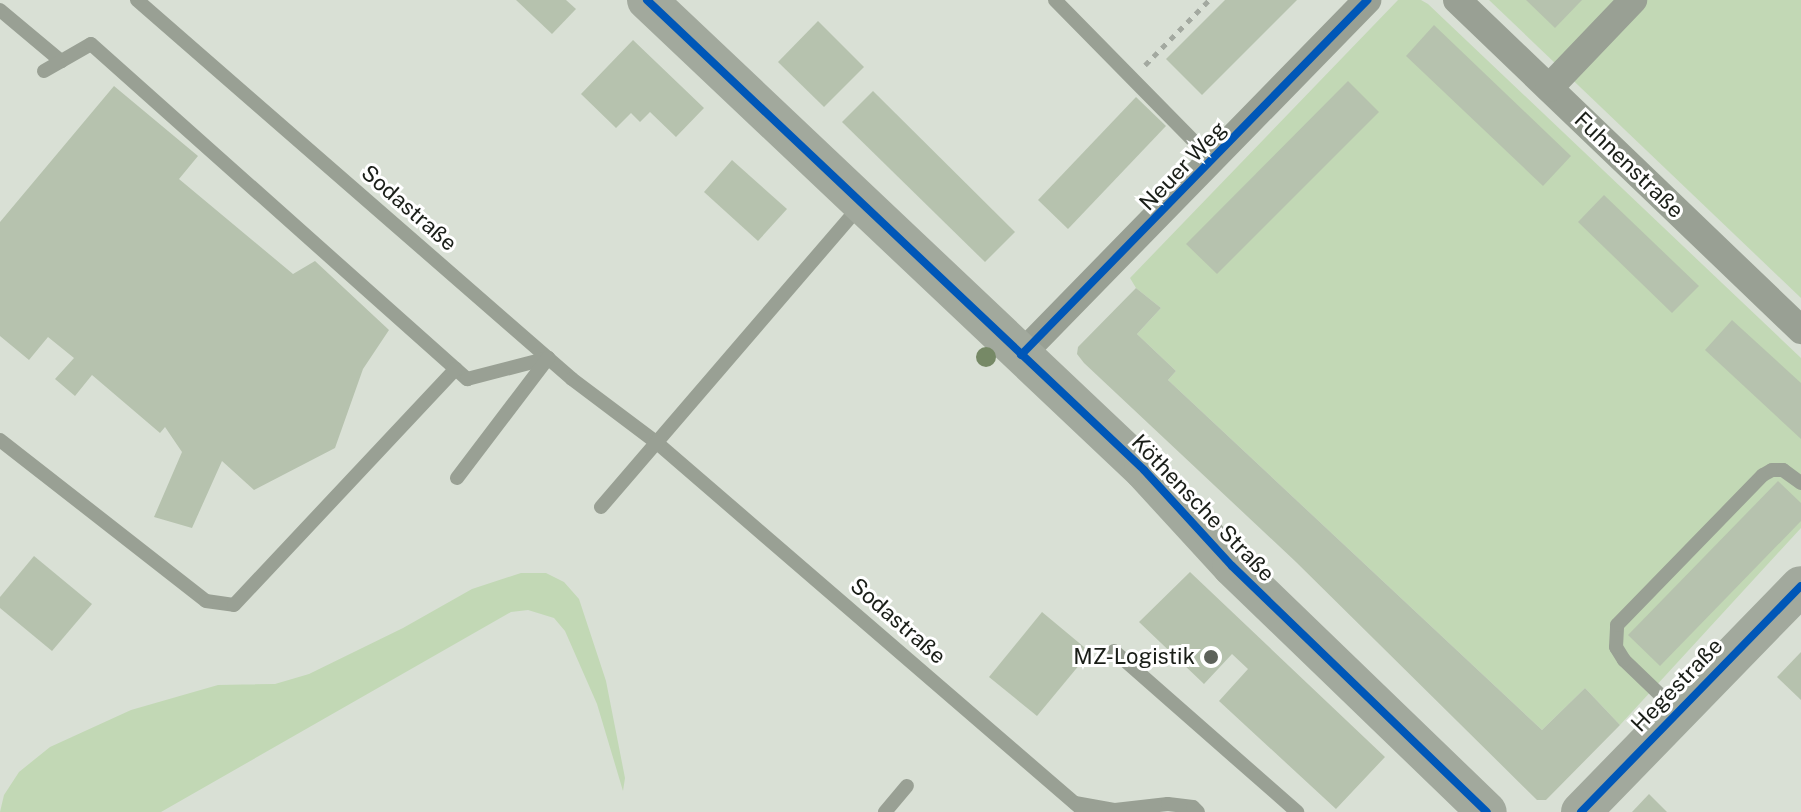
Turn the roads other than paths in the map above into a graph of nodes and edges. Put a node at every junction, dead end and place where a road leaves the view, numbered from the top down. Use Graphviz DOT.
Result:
graph roads {
  1 [pos="137,0"];
  2 [pos="647,0"];
  3 [pos="1055,0"];
  4 [pos="1368,0"];
  5 [pos="1457,0"];
  6 [pos="1633,0"];
  7 [pos="0,10"];
  8 [pos="61,61"];
  9 [pos="44,71"];
  10 [pos="1549,88"];
  11 [pos="1213,161"];
  12 [pos="862,204"];
  13 [pos="1801,330"];
  14 [pos="1021,355"];
  15 [pos="548,358"];
  16 [pos="456,369"];
  17 [pos="0,440"];
  18 [pos="656,442"];
  19 [pos="457,478"];
  20 [pos="1801,483"];
  21 [pos="601,507"];
  22 [pos="1801,586"];
  23 [pos="1114,651"];
  24 [pos="1677,711"];
  25 [pos="907,786"];
  26 [pos="1080,807"];
  27 [pos="885,812"];
  28 [pos="1198,812"];
  29 [pos="1297,812"];
  30 [pos="1487,812"];
  31 [pos="1581,812"];
  1 -- 15 [label="lane, Sodastraße"];
  2 -- 12 [label="main road, Köthensche Straße"];
  3 -- 11 [label="lane"];
  4 -- 11 [label="street, Neuer Weg"];
  5 -- 10 [label="street, Fuhnenstraße"];
  6 -- 10 [label="street"];
  7 -- 8 [label="lane"];
  8 -- 9 [label="lane"];
  8 -- 16 [label="lane"];
  10 -- 13 [label="street, Fuhnenstraße"];
  11 -- 14 [label="street, Neuer Weg"];
  12 -- 14 [label="main road, Köthensche Straße"];
  12 -- 18 [label="lane"];
  14 -- 30 [label="main road, Köthensche Straße"];
  15 -- 16 [label="lane"];
  15 -- 18 [label="lane, Sodastraße"];
  15 -- 19 [label="lane"];
  16 -- 17 [label="lane"];
  18 -- 21 [label="lane"];
  18 -- 26 [label="lane, Sodastraße"];
  20 -- 24 [label="lane"];
  22 -- 24 [label="main road, Hegestraße"];
  23 -- 29 [label="lane"];
  24 -- 31 [label="main road, Hegestraße"];
  25 -- 27 [label="lane"];
  26 -- 28 [label="lane, Sodastraße"];
}
